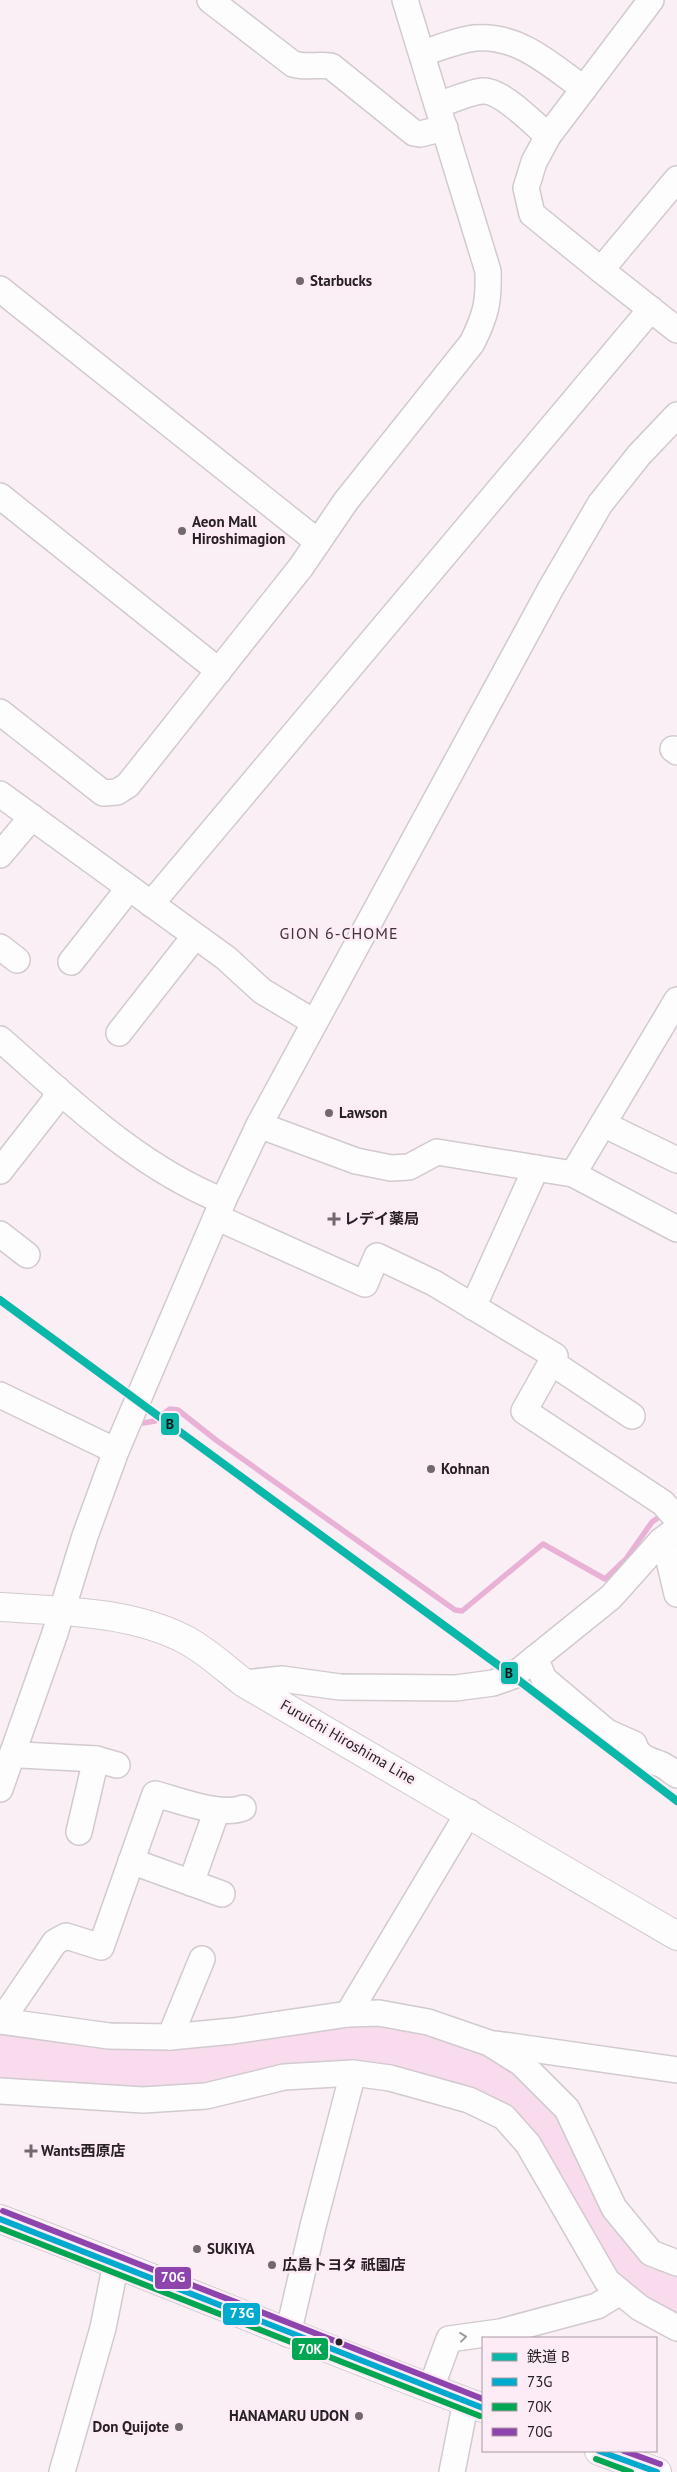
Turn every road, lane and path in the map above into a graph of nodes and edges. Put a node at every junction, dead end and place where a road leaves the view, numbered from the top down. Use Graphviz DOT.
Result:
graph roads {
  1 [pos="210,0"];
  2 [pos="405,0"];
  3 [pos="651,0"];
  4 [pos="423,53"];
  5 [pos="584,89"];
  6 [pos="438,105"];
  7 [pos="445,128"];
  8 [pos="548,136"];
  9 [pos="677,179"];
  10 [pos="601,270"];
  11 [pos="0,289"];
  12 [pos="652,309"];
  13 [pos="677,330"];
  14 [pos="677,415"];
  15 [pos="0,496"];
  16 [pos="318,542"];
  17 [pos="219,671"];
  18 [pos="0,712"];
  19 [pos="0,794"];
  20 [pos="32,817"];
  21 [pos="0,855"];
  22 [pos="129,888"];
  23 [pos="151,904"];
  24 [pos="195,936"];
  25 [pos="71,962"];
  26 [pos="677,1000"];
  27 [pos="314,1022"];
  28 [pos="119,1033"];
  29 [pos="0,1039"];
  30 [pos="57,1089"];
  31 [pos="603,1124"];
  32 [pos="259,1126"];
  33 [pos="677,1160"];
  34 [pos="536,1168"];
  35 [pos="0,1171"];
  36 [pos="573,1174"];
  37 [pos="220,1209"];
  38 [pos="677,1229"];
  39 [pos="0,1234"];
  40 [pos="27,1255"];
  41 [pos="473,1307"];
  42 [pos="551,1362"];
  43 [pos="1,1406"];
  44 [pos="632,1416"];
  45 [pos="116,1450"];
  46 [pos="677,1519"];
  47 [pos="669,1535"];
  48 [pos="677,1594"];
  49 [pos="0,1607"];
  50 [pos="62,1612"];
  51 [pos="535,1658"];
  52 [pos="244,1683"];
  53 [pos="13,1752"];
  54 [pos="677,1775"];
  55 [pos="0,1790"];
  56 [pos="243,1808"];
  57 [pos="217,1810"];
  58 [pos="468,1812"];
  59 [pos="79,1832"];
  60 [pos="132,1861"];
  61 [pos="190,1883"];
  62 [pos="222,1894"];
  63 [pos="677,1936"];
  64 [pos="202,1959"];
  65 [pos="348,2014"];
  66 [pos="0,2021"];
  67 [pos="170,2037"];
  68 [pos="489,2043"];
  69 [pos="677,2070"];
  70 [pos="353,2073"];
  71 [pos="0,2091"];
  72 [pos="0,2219"];
  73 [pos="116,2263"];
  74 [pos="677,2263"];
  75 [pos="620,2292"];
  76 [pos="677,2328"];
  77 [pos="288,2334"];
  78 [pos="431,2388"];
  79 [pos="474,2404"];
  80 [pos="603,2452"];
  81 [pos="62,2472"];
  82 [pos="452,2472"];
  83 [pos="657,2472"];
  1 -- 7 [label="street"];
  2 -- 4 [label="street"];
  3 -- 5 [label="street"];
  4 -- 5 [label="street"];
  4 -- 6 [label="street"];
  5 -- 8 [label="street"];
  6 -- 7 [label="street"];
  6 -- 8 [label="street"];
  7 -- 16 [label="street"];
  8 -- 10 [label="street"];
  9 -- 10 [label="street"];
  10 -- 12 [label="street"];
  11 -- 16 [label="street"];
  12 -- 13 [label="street"];
  12 -- 23 [label="street"];
  14 -- 27 [label="street"];
  15 -- 17 [label="street"];
  16 -- 17 [label="street"];
  17 -- 18 [label="street"];
  19 -- 20 [label="street"];
  20 -- 21 [label="street"];
  20 -- 22 [label="street"];
  22 -- 23 [label="street"];
  22 -- 25 [label="street"];
  23 -- 24 [label="street"];
  24 -- 27 [label="street"];
  24 -- 28 [label="street"];
  26 -- 31 [label="street"];
  27 -- 32 [label="street"];
  29 -- 30 [label="street"];
  30 -- 35 [label="street"];
  30 -- 37 [label="street"];
  31 -- 33 [label="street"];
  31 -- 36 [label="street"];
  32 -- 34 [label="street"];
  32 -- 37 [label="street"];
  34 -- 36 [label="street"];
  34 -- 41 [label="street"];
  36 -- 38 [label="street"];
  37 -- 41 [label="street"];
  37 -- 45 [label="street"];
  39 -- 40 [label="street"];
  41 -- 42 [label="street"];
  42 -- 44 [label="street"];
  42 -- 46 [label="street"];
  43 -- 45 [label="street"];
  45 -- 50 [label="street"];
  47 -- 48 [label="street"];
  47 -- 51 [label="street"];
  49 -- 50 [label="main road, Furuichi Hiroshima Line"];
  50 -- 52 [label="main road, Furuichi Hiroshima Line"];
  50 -- 53 [label="street"];
  51 -- 52 [label="street"];
  51 -- 54 [label="street"];
  52 -- 58 [label="main road, Furuichi Hiroshima Line"];
  53 -- 55 [label="street"];
  53 -- 59 [label="street"];
  56 -- 57 [label="street"];
  57 -- 60 [label="street"];
  57 -- 61 [label="street"];
  58 -- 63 [label="main road, Furuichi Hiroshima Line"];
  58 -- 65 [label="street"];
  60 -- 61 [label="street"];
  60 -- 66 [label="street"];
  61 -- 62 [label="street"];
  64 -- 67 [label="street"];
  65 -- 67 [label="street"];
  65 -- 68 [label="street"];
  66 -- 67 [label="street"];
  68 -- 69 [label="street"];
  68 -- 74 [label="street"];
  70 -- 71 [label="street"];
  70 -- 75 [label="street"];
  70 -- 77 [label="street"];
  72 -- 73 [label="main road"];
  73 -- 77 [label="main road"];
  73 -- 81 [label="street"];
  75 -- 76 [label="street"];
  78 -- 75 [label="street, one-way"];
  77 -- 78 [label="main road"];
  78 -- 79 [label="main road"];
  79 -- 82 [label="street"];
  80 -- 83 [label="main road"];
}
